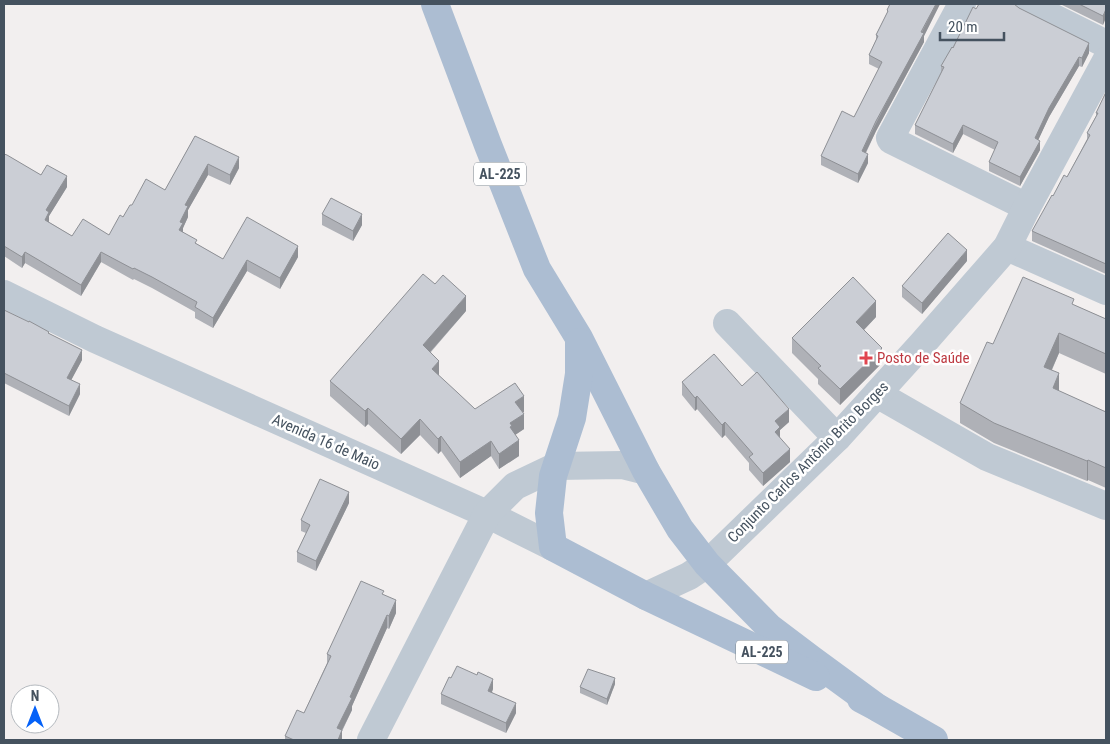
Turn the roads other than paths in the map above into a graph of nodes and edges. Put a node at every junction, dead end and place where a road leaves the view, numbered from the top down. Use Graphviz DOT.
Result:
graph roads {
  1 [pos="435,4"];
  2 [pos="962,4"];
  3 [pos="1026,4"];
  4 [pos="1106,44"];
  5 [pos="1106,61"];
  6 [pos="1027,207"];
  7 [pos="1007,246"];
  8 [pos="1106,291"];
  9 [pos="4,294"];
  10 [pos="727,324"];
  11 [pos="579,338"];
  12 [pos="877,394"];
  13 [pos="837,438"];
  14 [pos="557,466"];
  15 [pos="646,471"];
  16 [pos="1106,506"];
  17 [pos="487,514"];
  18 [pos="554,547"];
  19 [pos="707,564"];
  20 [pos="646,596"];
  21 [pos="878,708"];
  22 [pos="371,740"];
  23 [pos="934,740"];
  1 -- 11 [label="main road, AL-225"];
  2 -- 6 [label="street"];
  3 -- 4 [label="street"];
  5 -- 6 [label="street, Conjunto Carlos Antônio Brito Borges"];
  6 -- 7 [label="street, Conjunto Carlos Antônio Brito Borges"];
  7 -- 8 [label="street"];
  7 -- 12 [label="street, Conjunto Carlos Antônio Brito Borges"];
  9 -- 17 [label="street, Avenida 16 de Maio"];
  10 -- 13 [label="street"];
  11 -- 14 [label="main road"];
  11 -- 15 [label="main road, AL-225"];
  12 -- 13 [label="street, Conjunto Carlos Antônio Brito Borges"];
  12 -- 16 [label="street"];
  13 -- 19 [label="street, Conjunto Carlos Antônio Brito Borges"];
  14 -- 15 [label="street"];
  14 -- 17 [label="street"];
  14 -- 18 [label="main road"];
  15 -- 19 [label="main road, AL-225"];
  17 -- 18 [label="street, Avenida 16 de Maio"];
  17 -- 22 [label="street"];
  18 -- 20 [label="main road, Avenida 16 de Maio"];
  19 -- 20 [label="street, Conjunto Carlos Antônio Brito Borges"];
  19 -- 21 [label="main road, AL-225"];
  20 -- 21 [label="main road, AL-225"];
  21 -- 23 [label="main road, AL-225"];
}
